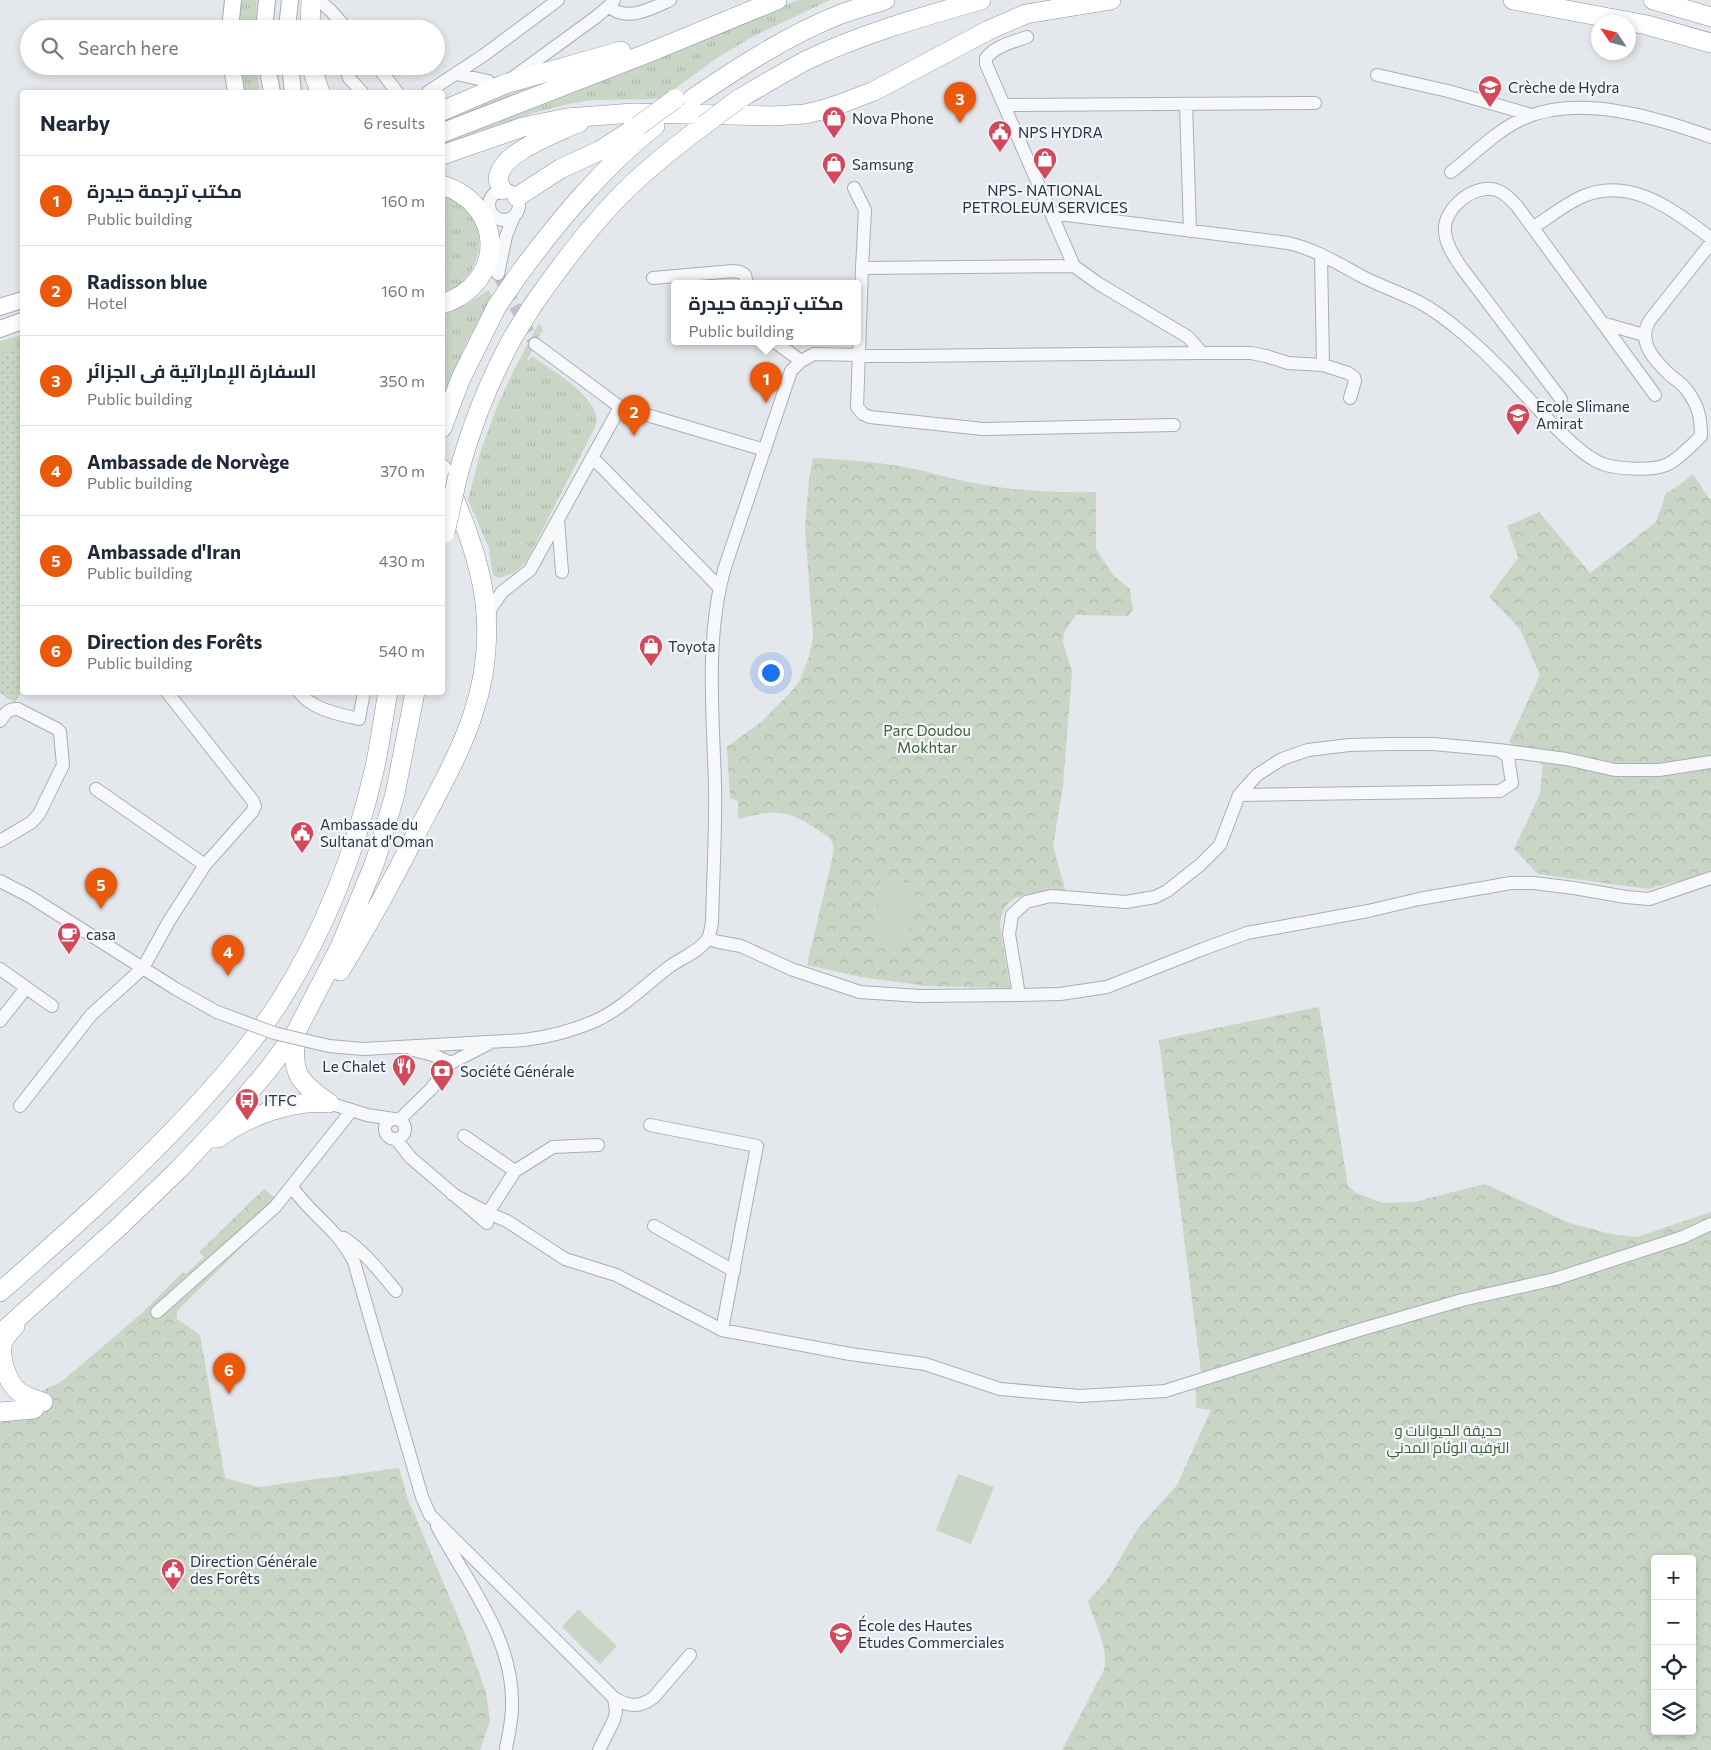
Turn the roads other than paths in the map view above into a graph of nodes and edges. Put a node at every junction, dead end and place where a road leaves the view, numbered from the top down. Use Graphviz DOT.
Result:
graph roads {
  1 [pos="232,0"];
  2 [pos="267,0"];
  3 [pos="290,0"];
  4 [pos="311,0"];
  5 [pos="319,0"];
  6 [pos="333,0"];
  7 [pos="558,0"];
  8 [pos="670,0"];
  9 [pos="777,0"];
  10 [pos="885,0"];
  11 [pos="981,0"];
  12 [pos="1111,0"];
  13 [pos="1512,0"];
  14 [pos="1653,0"];
  15 [pos="612,3"];
  16 [pos="1711,17"];
  17 [pos="231,20"];
  18 [pos="265,20"];
  19 [pos="289,20"];
  20 [pos="310,20"];
  21 [pos="340,20"];
  22 [pos="346,20"];
  23 [pos="1027,38"];
  24 [pos="1711,43"];
  25 [pos="456,74"];
  26 [pos="233,75"];
  27 [pos="269,75"];
  28 [pos="291,75"];
  29 [pos="314,75"];
  30 [pos="348,75"];
  31 [pos="385,75"];
  32 [pos="1377,75"];
  33 [pos="498,86"];
  34 [pos="236,90"];
  35 [pos="272,90"];
  36 [pos="293,90"];
  37 [pos="319,90"];
  38 [pos="360,90"];
  39 [pos="396,90"];
  40 [pos="431,90"];
  41 [pos="1315,103"];
  42 [pos="1186,104"];
  43 [pos="1004,105"];
  44 [pos="445,110"];
  45 [pos="617,114"];
  46 [pos="1532,114"];
  47 [pos="646,126"];
  48 [pos="445,132"];
  49 [pos="1711,138"];
  50 [pos="445,154"];
  51 [pos="1451,172"];
  52 [pos="445,186"];
  53 [pos="854,188"];
  54 [pos="510,194"];
  55 [pos="1051,213"];
  56 [pos="487,216"];
  57 [pos="514,216"];
  58 [pos="1534,227"];
  59 [pos="1190,231"];
  60 [pos="1711,238"];
  61 [pos="1711,243"];
  62 [pos="491,248"];
  63 [pos="1321,255"];
  64 [pos="1074,266"];
  65 [pos="862,268"];
  66 [pos="653,278"];
  67 [pos="746,280"];
  68 [pos="861,297"];
  69 [pos="20,301"];
  70 [pos="445,303"];
  71 [pos="0,307"];
  72 [pos="20,322"];
  73 [pos="1602,323"];
  74 [pos="0,329"];
  75 [pos="1644,336"];
  76 [pos="535,344"];
  77 [pos="779,345"];
  78 [pos="859,345"];
  79 [pos="1202,353"];
  80 [pos="859,355"];
  81 [pos="800,361"];
  82 [pos="1323,366"];
  83 [pos="1656,395"];
  84 [pos="1350,398"];
  85 [pos="1560,399"];
  86 [pos="620,407"];
  87 [pos="445,420"];
  88 [pos="1174,425"];
  89 [pos="764,450"];
  90 [pos="592,457"];
  91 [pos="450,472"];
  92 [pos="558,519"];
  93 [pos="445,527"];
  94 [pos="562,572"];
  95 [pos="719,587"];
  96 [pos="486,642"];
  97 [pos="169,695"];
  98 [pos="301,695"];
  99 [pos="363,695"];
  100 [pos="374,695"];
  101 [pos="387,695"];
  102 [pos="414,695"];
  103 [pos="4,707"];
  104 [pos="0,721"];
  105 [pos="1499,750"];
  106 [pos="1711,762"];
  107 [pos="96,789"];
  108 [pos="1238,795"];
  109 [pos="0,841"];
  110 [pos="205,865"];
  111 [pos="342,873"];
  112 [pos="1711,878"];
  113 [pos="0,881"];
  114 [pos="708,939"];
  115 [pos="143,968"];
  116 [pos="0,969"];
  117 [pos="26,988"];
  118 [pos="1019,995"];
  119 [pos="52,1006"];
  120 [pos="0,1021"];
  121 [pos="296,1032"];
  122 [pos="492,1041"];
  123 [pos="396,1048"];
  124 [pos="451,1063"];
  125 [pos="329,1103"];
  126 [pos="20,1106"];
  127 [pos="352,1110"];
  128 [pos="367,1114"];
  129 [pos="650,1125"];
  130 [pos="400,1127"];
  131 [pos="464,1136"];
  132 [pos="598,1145"];
  133 [pos="179,1168"];
  134 [pos="515,1171"];
  135 [pos="292,1187"];
  136 [pos="487,1218"];
  137 [pos="1711,1224"];
  138 [pos="654,1226"];
  139 [pos="336,1233"];
  140 [pos="734,1271"];
  141 [pos="396,1291"];
  142 [pos="0,1292"];
  143 [pos="40,1297"];
  144 [pos="157,1312"];
  145 [pos="722,1330"];
  146 [pos="0,1334"];
  147 [pos="0,1412"];
  148 [pos="430,1515"];
  149 [pos="690,1655"];
  150 [pos="614,1698"];
  151 [pos="506,1748"];
  152 [pos="599,1750"];
  1 -- 17 [label="main road"];
  2 -- 18 [label="main road"];
  3 -- 19 [label="main road"];
  4 -- 20 [label="highway"];
  5 -- 21 [label="street"];
  6 -- 22 [label="street"];
  7 -- 25 [label="street"];
  8 -- 15 [label="street"];
  9 -- 33 [label="highway"];
  9 -- 48 [label="highway"];
  10 -- 47 [label="highway"];
  11 -- 91 [label="highway, bridge"];
  12 -- 45 [label="highway"];
  13 -- 24 [label="highway"];
  14 -- 16 [label="highway"];
  15 -- 33 [label="street"];
  23 -- 43 [label="street"];
  25 -- 33 [label="street"];
  25 -- 40 [label="street"];
  26 -- 34 [label="main road"];
  27 -- 35 [label="main road"];
  28 -- 36 [label="main road"];
  29 -- 37 [label="highway"];
  30 -- 38 [label="street"];
  31 -- 39 [label="street"];
  32 -- 46 [label="street"];
  33 -- 44 [label="highway"];
  41 -- 42 [label="street"];
  42 -- 43 [label="street"];
  42 -- 59 [label="street"];
  43 -- 55 [label="street"];
  45 -- 50 [label="highway"];
  45 -- 54 [label="highway"];
  46 -- 49 [label="street"];
  46 -- 51 [label="street"];
  47 -- 54 [label="highway"];
  47 -- 87 [label="highway, bridge"];
  52 -- 56 [label="highway"];
  53 -- 65 [label="street"];
  54 -- 56 [label="street"];
  54 -- 57 [label="street"];
  55 -- 59 [label="street"];
  55 -- 64 [label="street"];
  56 -- 57 [label="street"];
  56 -- 62 [label="highway"];
  57 -- 62 [label="street"];
  58 -- 60 [label="street"];
  58 -- 73 [label="street"];
  58 -- 85 [label="street"];
  59 -- 63 [label="street"];
  61 -- 75 [label="street"];
  62 -- 70 [label="highway"];
  63 -- 75 [label="street"];
  63 -- 82 [label="street"];
  64 -- 65 [label="street"];
  64 -- 79 [label="street"];
  65 -- 68 [label="street"];
  66 -- 67 [label="street"];
  69 -- 71 [label="main road"];
  72 -- 74 [label="main road"];
  73 -- 75 [label="street"];
  73 -- 83 [label="street"];
  76 -- 86 [label="street"];
  77 -- 81 [label="street"];
  78 -- 80 [label="street"];
  79 -- 80 [label="street"];
  79 -- 82 [label="street"];
  80 -- 81 [label="street"];
  80 -- 88 [label="street"];
  81 -- 89 [label="street"];
  82 -- 84 [label="street"];
  86 -- 89 [label="street"];
  86 -- 90 [label="street"];
  89 -- 95 [label="street"];
  90 -- 92 [label="street"];
  90 -- 95 [label="street"];
  91 -- 93 [label="highway, bridge"];
  91 -- 96 [label="highway"];
  92 -- 94 [label="street"];
  92 -- 96 [label="street"];
  95 -- 114 [label="street"];
  96 -- 121 [label="highway"];
  97 -- 110 [label="street"];
  98 -- 99 [label="street"];
  100 -- 111 [label="highway"];
  101 -- 111 [label="highway"];
  102 -- 121 [label="highway"];
  103 -- 104 [label="street"];
  103 -- 109 [label="street"];
  105 -- 106 [label="street"];
  105 -- 108 [label="street"];
  105 -- 108 [label="street"];
  107 -- 110 [label="street"];
  108 -- 118 [label="street"];
  110 -- 115 [label="street"];
  111 -- 142 [label="highway"];
  112 -- 118 [label="street"];
  113 -- 115 [label="street"];
  114 -- 118 [label="street"];
  114 -- 122 [label="street"];
  115 -- 123 [label="street, bridge"];
  115 -- 126 [label="street"];
  116 -- 117 [label="street"];
  117 -- 119 [label="street"];
  117 -- 120 [label="street"];
  121 -- 125 [label="highway"];
  121 -- 133 [label="highway"];
  122 -- 123 [label="street"];
  122 -- 124 [label="street"];
  123 -- 124 [label="street"];
  124 -- 130 [label="street"];
  125 -- 127 [label="street"];
  125 -- 133 [label="highway"];
  127 -- 128 [label="street"];
  127 -- 135 [label="street"];
  128 -- 130 [label="street"];
  128 -- 130 [label="street"];
  129 -- 140 [label="street"];
  130 -- 136 [label="street"];
  131 -- 134 [label="street"];
  132 -- 134 [label="street"];
  133 -- 143 [label="highway"];
  134 -- 136 [label="street"];
  135 -- 139 [label="street"];
  135 -- 144 [label="street"];
  136 -- 145 [label="street"];
  137 -- 145 [label="street"];
  138 -- 140 [label="street"];
  139 -- 141 [label="street"];
  139 -- 148 [label="street"];
  140 -- 145 [label="street"];
  143 -- 146 [label="highway"];
  143 -- 147 [label="highway"];
  148 -- 150 [label="street"];
  148 -- 151 [label="street"];
  149 -- 150 [label="street"];
  150 -- 152 [label="street"];
}
